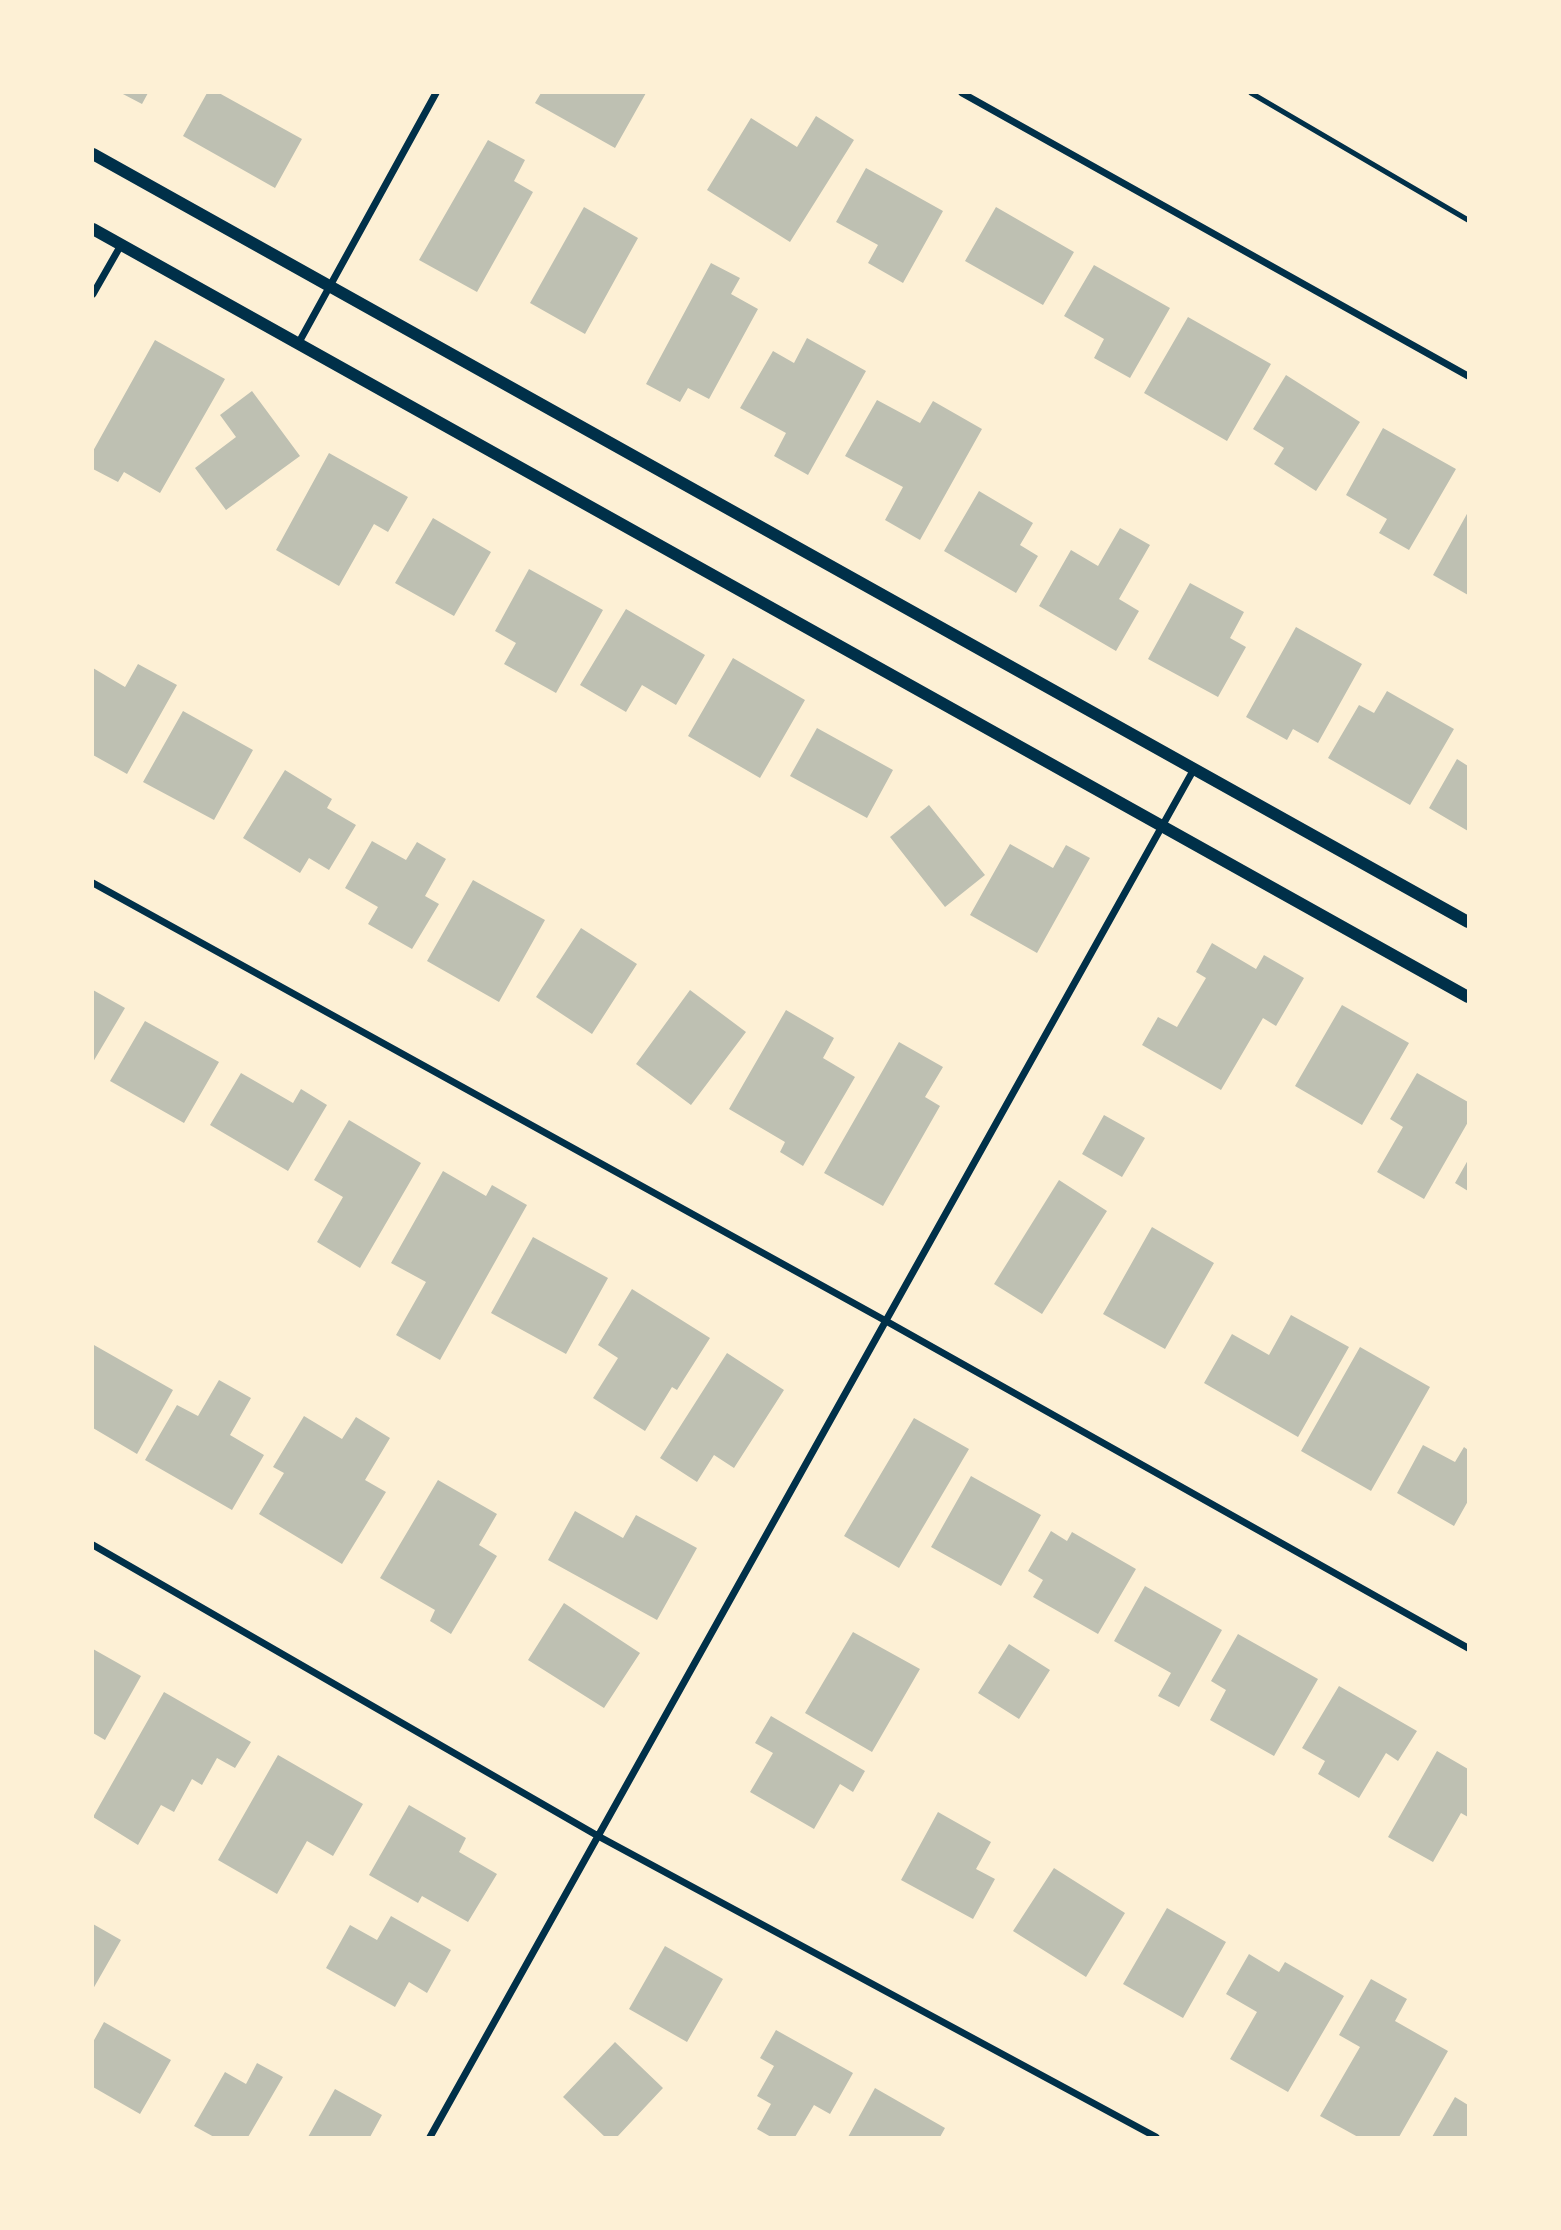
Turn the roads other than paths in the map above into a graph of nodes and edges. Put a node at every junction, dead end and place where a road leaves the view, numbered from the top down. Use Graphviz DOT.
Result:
graph roads {
  1 [pos="436,93"];
  2 [pos="962,93"];
  3 [pos="1251,93"];
  4 [pos="93,154"];
  5 [pos="1468,220"];
  6 [pos="93,229"];
  7 [pos="121,245"];
  8 [pos="330,286"];
  9 [pos="93,294"];
  10 [pos="298,344"];
  11 [pos="1468,376"];
  12 [pos="1194,769"];
  13 [pos="1162,826"];
  14 [pos="93,883"];
  15 [pos="1468,922"];
  16 [pos="1468,997"];
  17 [pos="886,1321"];
  18 [pos="93,1545"];
  19 [pos="1468,1648"];
  20 [pos="598,1836"];
  21 [pos="430,2137"];
  22 [pos="1156,2137"];
  1 -- 8 [label="street"];
  2 -- 11 [label="street"];
  3 -- 5 [label="lane"];
  4 -- 8 [label="street"];
  6 -- 7 [label="street"];
  7 -- 9 [label="street"];
  7 -- 10 [label="street"];
  8 -- 10 [label="street"];
  8 -- 12 [label="street"];
  10 -- 13 [label="street"];
  12 -- 13 [label="street"];
  12 -- 15 [label="street"];
  13 -- 16 [label="street"];
  13 -- 17 [label="street"];
  14 -- 17 [label="street"];
  17 -- 19 [label="street"];
  17 -- 20 [label="street"];
  18 -- 20 [label="street"];
  20 -- 21 [label="street"];
  20 -- 22 [label="street"];
}
